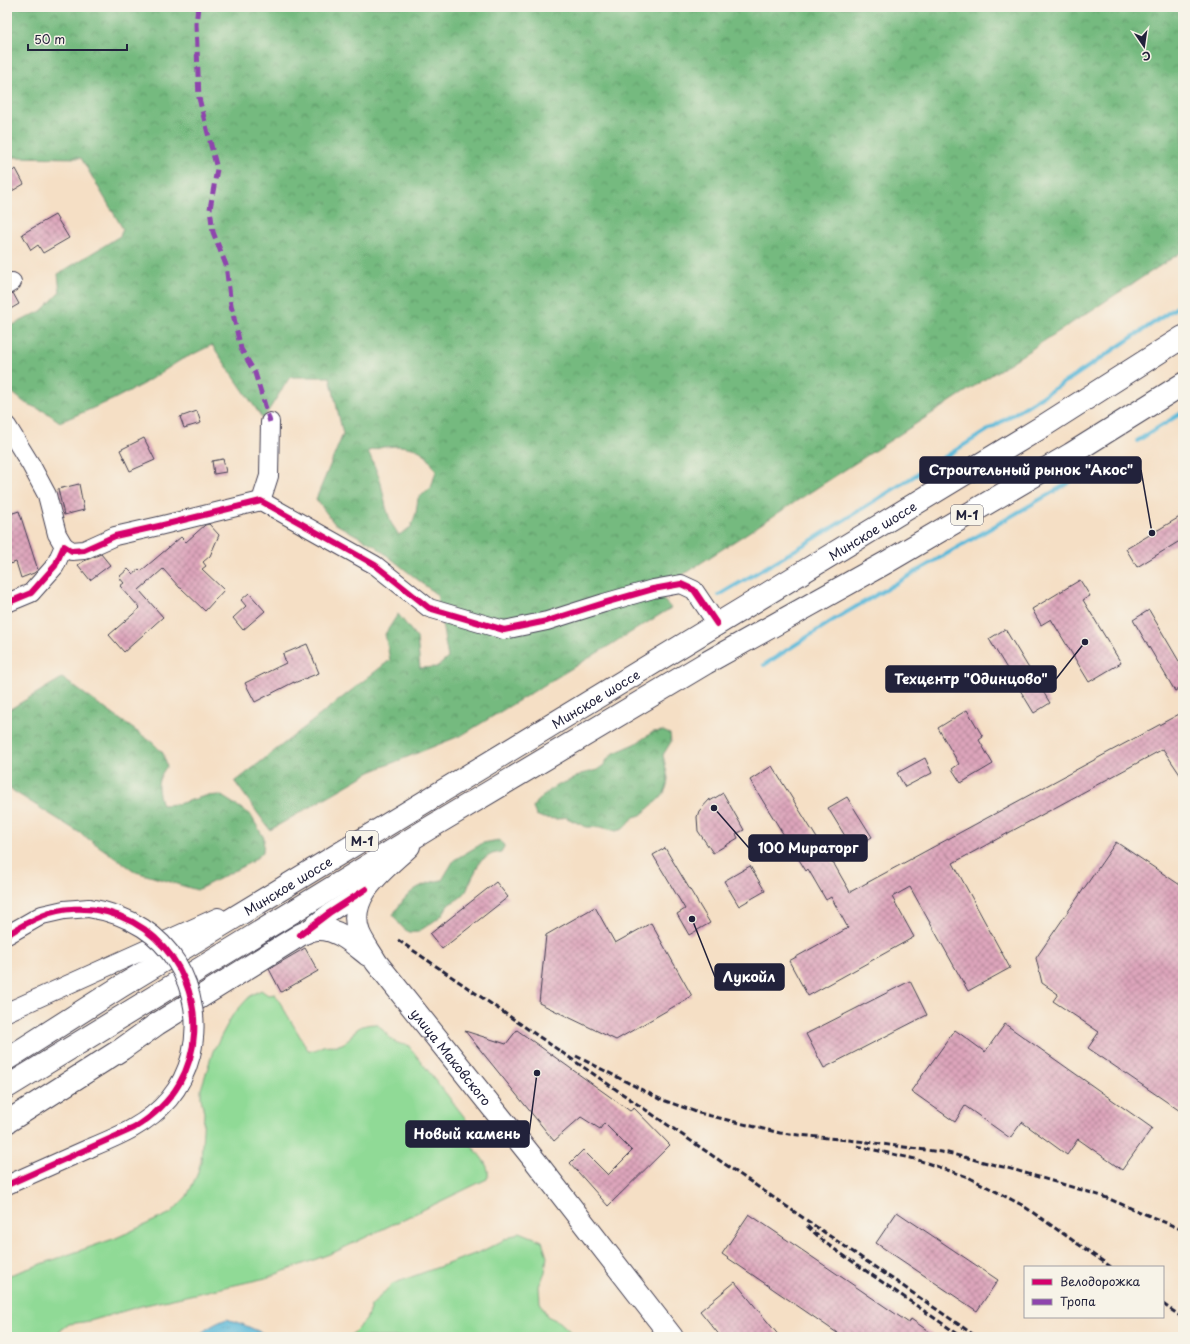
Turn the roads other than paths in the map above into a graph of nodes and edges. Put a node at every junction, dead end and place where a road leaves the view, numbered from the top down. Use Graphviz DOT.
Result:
graph roads {
  1 [pos="1183,337"];
  2 [pos="1183,384"];
  3 [pos="270,422"];
  4 [pos="7,426"];
  5 [pos="260,500"];
  6 [pos="64,546"];
  7 [pos="7,603"];
  8 [pos="717,624"];
  9 [pos="424,831"];
  10 [pos="311,872"];
  11 [pos="366,889"];
  12 [pos="7,935"];
  13 [pos="300,935"];
  14 [pos="376,962"];
  15 [pos="7,1012"];
  16 [pos="7,1059"];
  17 [pos="7,1087"];
  18 [pos="7,1122"];
  19 [pos="7,1185"];
  20 [pos="672,1337"];
  1 -- 8 [label="main road, Минское шоссе / М-1"];
  2 -- 9 [label="main road, Минское шоссе / М-1"];
  3 -- 5 [label="street"];
  4 -- 6 [label="street"];
  5 -- 6 [label="street"];
  5 -- 8 [label="street"];
  6 -- 7 [label="street"];
  8 -- 10 [label="main road, Минское шоссе / М-1"];
  9 -- 11 [label="main road, улица Маковского"];
  9 -- 17 [label="main road, Минское шоссе / М-1"];
  10 -- 15 [label="street"];
  10 -- 16 [label="main road, Минское шоссе / М-1"];
  11 -- 13 [label="street"];
  11 -- 14 [label="main road, улица Маковского"];
  12 -- 19 [label="street, bridge"];
  13 -- 14 [label="main road"];
  13 -- 18 [label="main road"];
  14 -- 20 [label="main road, улица Маковского"];
}
